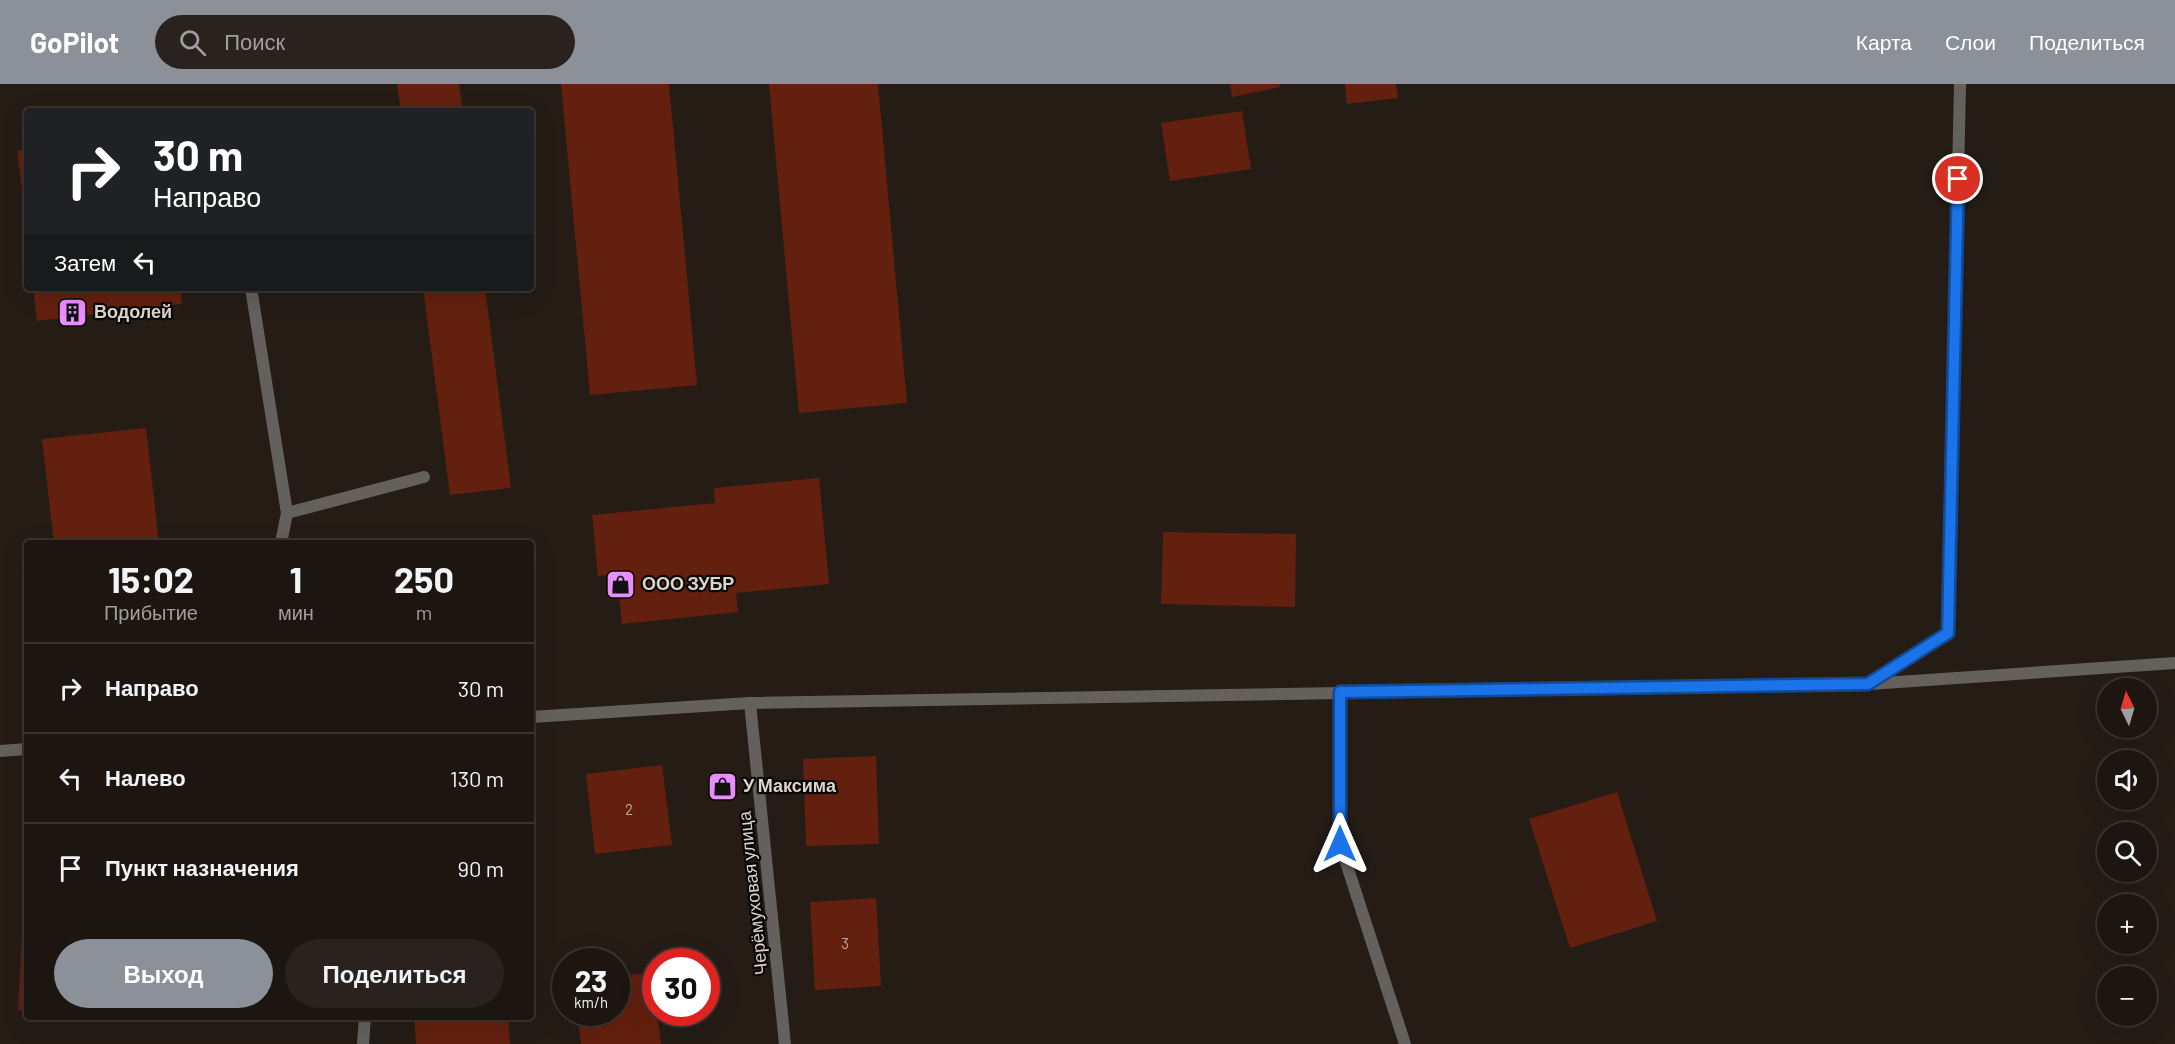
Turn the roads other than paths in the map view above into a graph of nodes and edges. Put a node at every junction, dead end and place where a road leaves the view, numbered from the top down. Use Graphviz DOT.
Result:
graph roads {
  1 [pos="1960,84"];
  2 [pos="251,291"];
  3 [pos="424,477"];
  4 [pos="287,513"];
  5 [pos="281,540"];
  6 [pos="2175,663"];
  7 [pos="1868,684"];
  8 [pos="1340,692"];
  9 [pos="750,703"];
  10 [pos="534,717"];
  11 [pos="24,749"];
  12 [pos="0,751"];
  13 [pos="364,1020"];
  14 [pos="363,1044"];
  15 [pos="785,1044"];
  16 [pos="1405,1044"];
  1 -- 7 [label="street"];
  2 -- 4 [label="street"];
  3 -- 4 [label="street"];
  4 -- 5 [label="street"];
  6 -- 7 [label="street"];
  7 -- 8 [label="street"];
  8 -- 9 [label="street"];
  8 -- 16 [label="street"];
  9 -- 10 [label="street"];
  9 -- 15 [label="street, Черёмуховая улица"];
  11 -- 12 [label="street"];
  13 -- 14 [label="street"];
}
